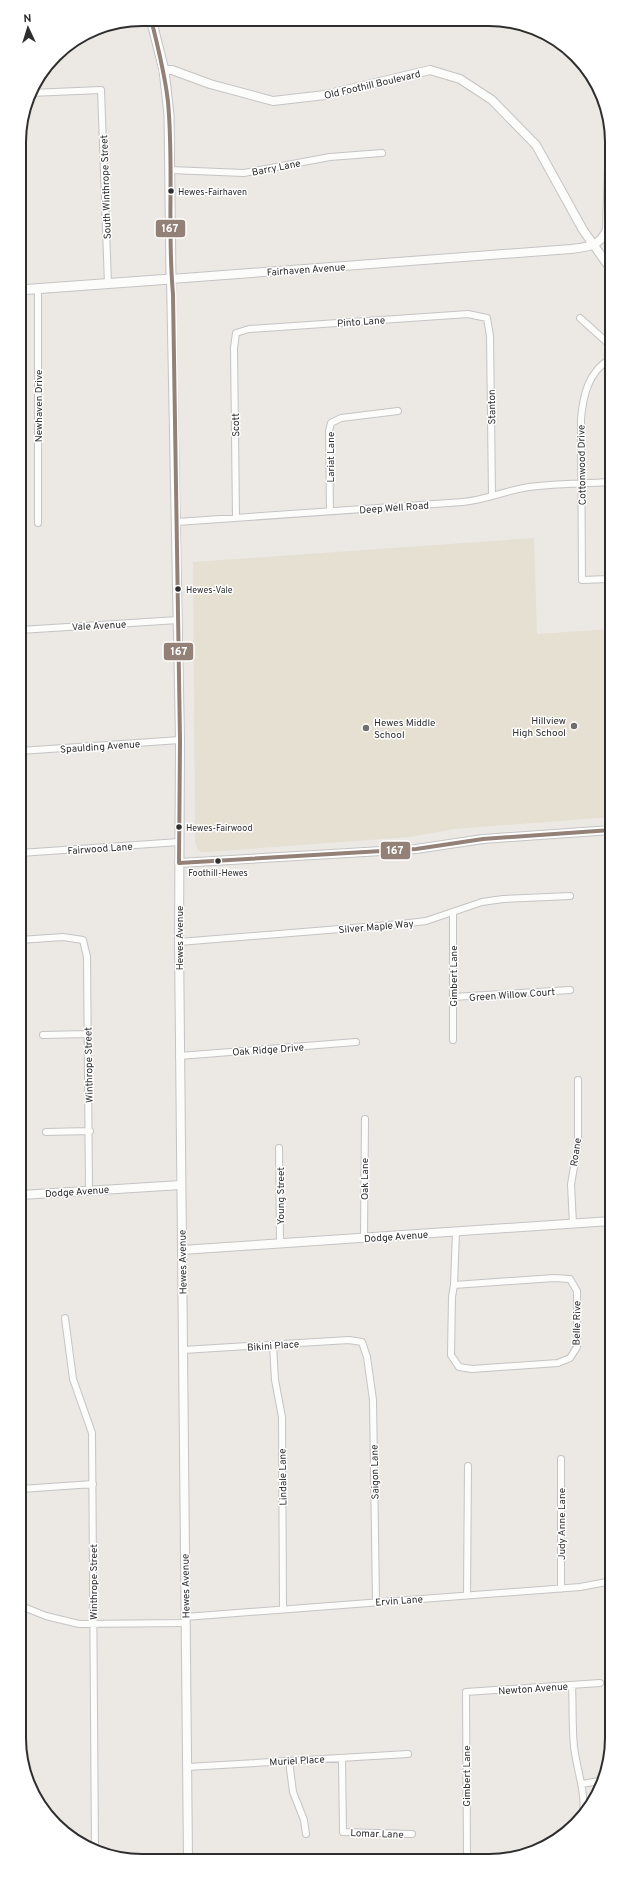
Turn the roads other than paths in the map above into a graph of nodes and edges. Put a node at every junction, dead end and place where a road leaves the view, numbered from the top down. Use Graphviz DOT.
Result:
graph roads {
  1 [pos="153,26"];
  2 [pos="164,70"];
  3 [pos="37,94"];
  4 [pos="382,153"];
  5 [pos="170,170"];
  6 [pos="605,233"];
  7 [pos="593,245"];
  8 [pos="605,261"];
  9 [pos="171,279"];
  10 [pos="108,284"];
  11 [pos="38,289"];
  12 [pos="26,290"];
  13 [pos="487,318"];
  14 [pos="580,318"];
  15 [pos="236,333"];
  16 [pos="605,340"];
  17 [pos="605,363"];
  18 [pos="398,411"];
  19 [pos="605,482"];
  20 [pos="581,484"];
  21 [pos="492,496"];
  22 [pos="330,511"];
  23 [pos="236,518"];
  24 [pos="177,522"];
  25 [pos="38,523"];
  26 [pos="605,578"];
  27 [pos="178,620"];
  28 [pos="26,630"];
  29 [pos="180,740"];
  30 [pos="26,752"];
  31 [pos="605,830"];
  32 [pos="179,842"];
  33 [pos="26,853"];
  34 [pos="179,864"];
  35 [pos="570,896"];
  36 [pos="452,912"];
  37 [pos="26,940"];
  38 [pos="179,942"];
  39 [pos="570,990"];
  40 [pos="453,997"];
  41 [pos="88,1034"];
  42 [pos="43,1035"];
  43 [pos="453,1040"];
  44 [pos="356,1042"];
  45 [pos="180,1056"];
  46 [pos="578,1080"];
  47 [pos="365,1119"];
  48 [pos="90,1131"];
  49 [pos="46,1132"];
  50 [pos="280,1148"];
  51 [pos="181,1185"];
  52 [pos="89,1190"];
  53 [pos="26,1195"];
  54 [pos="605,1221"];
  55 [pos="573,1224"];
  56 [pos="456,1232"];
  57 [pos="364,1238"];
  58 [pos="280,1244"];
  59 [pos="182,1250"];
  60 [pos="454,1285"];
  61 [pos="65,1318"];
  62 [pos="362,1342"];
  63 [pos="273,1345"];
  64 [pos="183,1350"];
  65 [pos="561,1459"];
  66 [pos="468,1466"];
  67 [pos="93,1484"];
  68 [pos="26,1489"];
  69 [pos="605,1583"];
  70 [pos="561,1589"];
  71 [pos="467,1596"];
  72 [pos="376,1602"];
  73 [pos="26,1608"];
  74 [pos="283,1609"];
  75 [pos="185,1620"];
  76 [pos="94,1624"];
  77 [pos="600,1683"];
  78 [pos="572,1685"];
  79 [pos="466,1692"];
  80 [pos="408,1754"];
  81 [pos="342,1758"];
  82 [pos="289,1761"];
  83 [pos="187,1767"];
  84 [pos="597,1781"];
  85 [pos="582,1784"];
  86 [pos="584,1805"];
  87 [pos="306,1834"];
  88 [pos="412,1834"];
  89 [pos="95,1844"];
  90 [pos="188,1854"];
  91 [pos="467,1854"];
  1 -- 2 [label="main road, Hewes Avenue"];
  2 -- 5 [label="main road, Hewes Avenue"];
  2 -- 7 [label="street, Old Foothill Boulevard"];
  3 -- 10 [label="street, South Winthrope Street"];
  4 -- 5 [label="street, Barry Lane"];
  5 -- 9 [label="main road, Hewes Avenue"];
  6 -- 7 [label="street"];
  7 -- 8 [label="street, Old Foothill Boulevard"];
  7 -- 9 [label="street, Fairhaven Avenue"];
  9 -- 10 [label="main road, Fairhaven Avenue"];
  9 -- 24 [label="street, Hewes Avenue"];
  10 -- 11 [label="main road, Fairhaven Avenue"];
  11 -- 12 [label="main road, Fairhaven Avenue"];
  11 -- 25 [label="street, Newhaven Drive"];
  13 -- 15 [label="street, Pinto Lane"];
  13 -- 21 [label="street, Stanton"];
  14 -- 16 [label="street"];
  15 -- 23 [label="street, Scott"];
  17 -- 20 [label="street, Cottonwood Drive"];
  18 -- 22 [label="street, Lariat Lane"];
  19 -- 20 [label="street, Deep Well Road"];
  20 -- 21 [label="street, Deep Well Road"];
  20 -- 26 [label="street, Cottonwood Drive"];
  21 -- 22 [label="street, Deep Well Road"];
  22 -- 23 [label="street, Deep Well Road"];
  23 -- 24 [label="street, Deep Well Road"];
  24 -- 27 [label="street, Hewes Avenue"];
  27 -- 28 [label="street, Vale Avenue"];
  27 -- 29 [label="street, Hewes Avenue"];
  29 -- 30 [label="street, Spaulding Avenue"];
  29 -- 32 [label="street, Hewes Avenue"];
  31 -- 34 [label="street"];
  32 -- 33 [label="street, Fairwood Lane"];
  32 -- 34 [label="street, Hewes Avenue"];
  34 -- 38 [label="street, Hewes Avenue"];
  35 -- 36 [label="street, Silver Maple Way"];
  36 -- 38 [label="street, Silver Maple Way"];
  36 -- 40 [label="street, Gimbert Lane"];
  37 -- 41 [label="street, Winthrope Street"];
  38 -- 45 [label="street, Hewes Avenue"];
  39 -- 40 [label="street, Green Willow Court"];
  40 -- 43 [label="street, Gimbert Lane"];
  41 -- 42 [label="street"];
  41 -- 48 [label="street, Winthrope Street"];
  44 -- 45 [label="street, Oak Ridge Drive"];
  45 -- 51 [label="street, Hewes Avenue"];
  46 -- 55 [label="street, Roane"];
  47 -- 57 [label="street, Oak Lane"];
  48 -- 49 [label="street"];
  48 -- 52 [label="street, Winthrope Street"];
  50 -- 58 [label="street, Young Street"];
  51 -- 52 [label="street, Dodge Avenue"];
  51 -- 59 [label="street, Hewes Avenue"];
  52 -- 53 [label="street, Dodge Avenue"];
  54 -- 55 [label="street, Dodge Avenue"];
  55 -- 56 [label="street, Dodge Avenue"];
  56 -- 57 [label="street, Dodge Avenue"];
  56 -- 60 [label="street, Belle Rive"];
  57 -- 58 [label="street, Dodge Avenue"];
  58 -- 59 [label="street, Dodge Avenue"];
  59 -- 64 [label="street, Hewes Avenue"];
  60 -- 60 [label="street, Belle Rive"];
  61 -- 67 [label="street, Winthrope Street"];
  62 -- 63 [label="street, Bikini Place"];
  62 -- 72 [label="street, Saigon Lane"];
  63 -- 64 [label="street, Bikini Place"];
  63 -- 74 [label="street, Lindale Lane"];
  64 -- 75 [label="street, Hewes Avenue"];
  65 -- 70 [label="street, Judy Anne Lane"];
  66 -- 71 [label="street"];
  67 -- 68 [label="street"];
  67 -- 76 [label="street, Winthrope Street"];
  69 -- 70 [label="street, Ervin Lane"];
  70 -- 71 [label="street, Ervin Lane"];
  71 -- 72 [label="street, Ervin Lane"];
  72 -- 74 [label="street, Ervin Lane"];
  73 -- 76 [label="street, Ervin Lane"];
  74 -- 75 [label="street, Ervin Lane"];
  75 -- 76 [label="street, Ervin Lane"];
  75 -- 83 [label="street, Hewes Avenue"];
  76 -- 89 [label="street, Winthrope Street"];
  77 -- 78 [label="street, Newton Avenue"];
  78 -- 79 [label="street, Newton Avenue"];
  78 -- 85 [label="street"];
  79 -- 91 [label="street, Gimbert Lane"];
  80 -- 81 [label="street, Muriel Place"];
  81 -- 82 [label="street, Muriel Place"];
  81 -- 88 [label="street, Lomar Lane"];
  82 -- 83 [label="street, Muriel Place"];
  82 -- 87 [label="street"];
  83 -- 90 [label="street, Hewes Avenue"];
  84 -- 85 [label="street"];
  85 -- 86 [label="street"];
}
